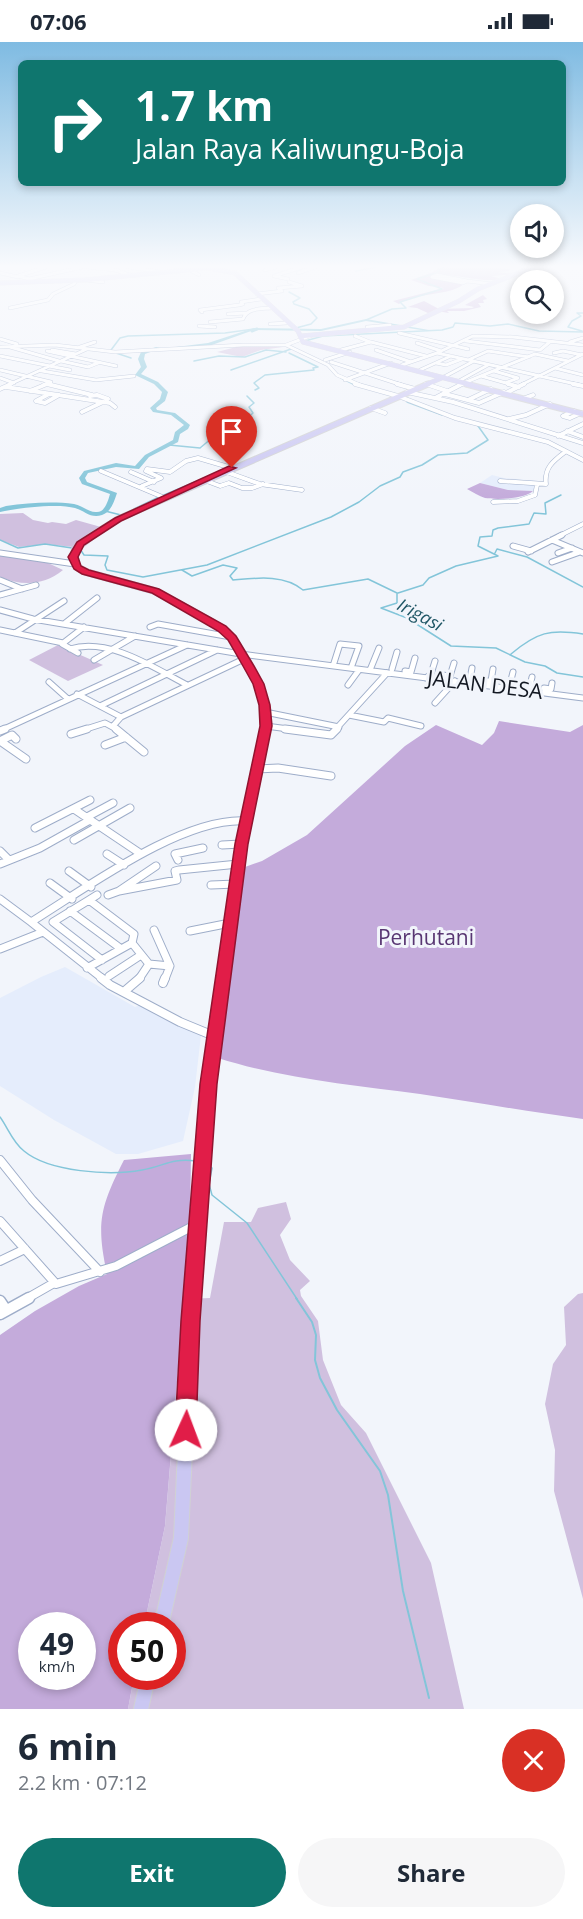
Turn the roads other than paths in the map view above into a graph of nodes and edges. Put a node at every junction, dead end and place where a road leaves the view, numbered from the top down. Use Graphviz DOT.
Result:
graph roads {
  1 [pos="22,345"];
  2 [pos="27,345"];
  3 [pos="44,345"];
  4 [pos="53,345"];
  5 [pos="86,345"];
  6 [pos="221,345"];
  7 [pos="274,345"];
  8 [pos="286,345"];
  9 [pos="297,345"];
  10 [pos="325,345"];
  11 [pos="362,345"];
  12 [pos="385,345"];
  13 [pos="420,345"];
  14 [pos="444,345"];
  15 [pos="455,345"];
  16 [pos="497,345"];
  17 [pos="546,345"];
  18 [pos="452,346"];
  19 [pos="0,347"];
  20 [pos="8,347"];
  21 [pos="80,347"];
  22 [pos="32,349"];
  23 [pos="87,349"];
  24 [pos="295,349"];
  25 [pos="402,349"];
  26 [pos="468,349"];
  27 [pos="341,350"];
  28 [pos="376,350"];
  29 [pos="393,350"];
  30 [pos="540,350"];
  31 [pos="47,351"];
  32 [pos="350,352"];
  33 [pos="439,352"];
  34 [pos="523,352"];
  35 [pos="113,353"];
  36 [pos="554,353"];
  37 [pos="76,354"];
  38 [pos="314,354"];
  39 [pos="535,354"];
  40 [pos="582,354"];
  41 [pos="38,355"];
  42 [pos="307,355"];
  43 [pos="0,356"];
  44 [pos="426,356"];
  45 [pos="452,356"];
  46 [pos="68,357"];
  47 [pos="529,357"];
  48 [pos="123,358"];
  49 [pos="465,359"];
  50 [pos="20,361"];
  51 [pos="60,361"];
  52 [pos="88,361"];
  53 [pos="474,361"];
  54 [pos="569,361"];
  55 [pos="325,362"];
  56 [pos="411,362"];
  57 [pos="577,362"];
  58 [pos="98,363"];
  59 [pos="391,363"];
  60 [pos="434,364"];
  61 [pos="402,365"];
  62 [pos="488,365"];
  63 [pos="49,366"];
  64 [pos="82,366"];
  65 [pos="116,366"];
  66 [pos="503,368"];
  67 [pos="555,368"];
  68 [pos="0,370"];
  69 [pos="420,370"];
  70 [pos="42,371"];
  71 [pos="456,371"];
  72 [pos="494,371"];
  73 [pos="474,372"];
  74 [pos="70,373"];
  75 [pos="361,374"];
  76 [pos="134,376"];
  77 [pos="481,376"];
  78 [pos="538,376"];
  79 [pos="29,377"];
  80 [pos="444,377"];
  81 [pos="583,377"];
  82 [pos="0,378"];
  83 [pos="96,380"];
  84 [pos="345,380"];
  85 [pos="462,381"];
  86 [pos="503,382"];
  87 [pos="15,383"];
  88 [pos="49,383"];
  89 [pos="91,384"];
  90 [pos="426,384"];
  91 [pos="572,384"];
  92 [pos="583,386"];
  93 [pos="6,387"];
  94 [pos="519,387"];
  95 [pos="489,388"];
  96 [pos="562,388"];
  97 [pos="0,389"];
  98 [pos="415,389"];
  99 [pos="30,392"];
  100 [pos="407,392"];
  101 [pos="446,392"];
  102 [pos="505,392"];
  103 [pos="50,394"];
  104 [pos="92,394"];
  105 [pos="59,395"];
  106 [pos="532,395"];
  107 [pos="398,396"];
  108 [pos="434,398"];
  109 [pos="525,398"];
  110 [pos="86,399"];
  111 [pos="108,399"];
  112 [pos="468,400"];
  113 [pos="104,402"];
  114 [pos="419,403"];
  115 [pos="550,404"];
  116 [pos="115,407"];
  117 [pos="371,408"];
  118 [pos="474,409"];
  119 [pos="82,412"];
  120 [pos="385,412"];
  121 [pos="580,412"];
  122 [pos="565,417"];
  123 [pos="455,418"];
  124 [pos="506,420"];
  125 [pos="559,420"];
  126 [pos="515,423"];
  127 [pos="583,424"];
  128 [pos="500,431"];
  129 [pos="567,431"];
  130 [pos="560,435"];
  131 [pos="583,437"];
  132 [pos="548,442"];
  133 [pos="583,443"];
  134 [pos="565,452"];
  135 [pos="583,460"];
  136 [pos="228,470"];
  137 [pos="101,471"];
  138 [pos="131,472"];
  139 [pos="216,475"];
  140 [pos="205,480"];
  141 [pos="500,481"];
  142 [pos="154,482"];
  143 [pos="229,483"];
  144 [pos="263,484"];
  145 [pos="537,485"];
  146 [pos="142,486"];
  147 [pos="302,490"];
  148 [pos="163,496"];
  149 [pos="493,502"];
  150 [pos="583,524"];
  151 [pos="552,540"];
  152 [pos="513,546"];
  153 [pos="572,548"];
  154 [pos="0,553"];
  155 [pos="558,553"];
  156 [pos="581,553"];
  157 [pos="552,562"];
  158 [pos="75,564"];
  159 [pos="0,580"];
  160 [pos="36,585"];
  161 [pos="22,589"];
  162 [pos="0,595"];
  163 [pos="97,598"];
  164 [pos="64,601"];
  165 [pos="2,610"];
  166 [pos="38,619"];
  167 [pos="64,624"];
  168 [pos="84,627"];
  169 [pos="150,627"];
  170 [pos="0,630"];
  171 [pos="15,633"];
  172 [pos="135,636"];
  173 [pos="231,637"];
  174 [pos="63,642"];
  175 [pos="187,645"];
  176 [pos="379,648"];
  177 [pos="70,649"];
  178 [pos="111,650"];
  179 [pos="217,650"];
  180 [pos="397,652"];
  181 [pos="78,653"];
  182 [pos="243,657"];
  183 [pos="415,658"];
  184 [pos="94,660"];
  185 [pos="435,662"];
  186 [pos="145,663"];
  187 [pos="454,663"];
  188 [pos="333,666"];
  189 [pos="351,668"];
  190 [pos="472,668"];
  191 [pos="493,669"];
  192 [pos="359,670"];
  193 [pos="370,670"];
  194 [pos="388,672"];
  195 [pos="513,672"];
  196 [pos="166,674"];
  197 [pos="428,676"];
  198 [pos="532,677"];
  199 [pos="453,679"];
  200 [pos="470,679"];
  201 [pos="490,681"];
  202 [pos="49,682"];
  203 [pos="510,684"];
  204 [pos="187,685"];
  205 [pos="348,685"];
  206 [pos="530,686"];
  207 [pos="552,689"];
  208 [pos="77,694"];
  209 [pos="583,698"];
  210 [pos="68,699"];
  211 [pos="435,703"];
  212 [pos="100,706"];
  213 [pos="265,712"];
  214 [pos="349,715"];
  215 [pos="122,717"];
  216 [pos="113,726"];
  217 [pos="266,726"];
  218 [pos="421,726"];
  219 [pos="339,727"];
  220 [pos="0,731"];
  221 [pos="71,734"];
  222 [pos="126,737"];
  223 [pos="16,739"];
  224 [pos="0,741"];
  225 [pos="105,745"];
  226 [pos="144,752"];
  227 [pos="26,759"];
  228 [pos="257,770"];
  229 [pos="331,777"];
  230 [pos="90,800"];
  231 [pos="113,803"];
  232 [pos="130,808"];
  233 [pos="74,809"];
  234 [pos="89,818"];
  235 [pos="247,821"];
  236 [pos="100,825"];
  237 [pos="35,828"];
  238 [pos="74,840"];
  239 [pos="165,841"];
  240 [pos="241,844"];
  241 [pos="222,845"];
  242 [pos="203,848"];
  243 [pos="0,851"];
  244 [pos="107,854"];
  245 [pos="141,854"];
  246 [pos="9,860"];
  247 [pos="0,864"];
  248 [pos="238,864"];
  249 [pos="124,866"];
  250 [pos="156,866"];
  251 [pos="69,871"];
  252 [pos="50,883"];
  253 [pos="236,884"];
  254 [pos="211,885"];
  255 [pos="91,887"];
  256 [pos="119,891"];
  257 [pos="97,895"];
  258 [pos="108,895"];
  259 [pos="72,899"];
  260 [pos="89,900"];
  261 [pos="1,902"];
  262 [pos="70,911"];
  263 [pos="31,922"];
  264 [pos="230,923"];
  265 [pos="154,930"];
  266 [pos="190,931"];
  267 [pos="43,932"];
  268 [pos="132,943"];
  269 [pos="2,947"];
  270 [pos="120,948"];
  271 [pos="141,955"];
  272 [pos="102,960"];
  273 [pos="149,964"];
  274 [pos="170,966"];
  275 [pos="87,968"];
  276 [pos="109,976"];
  277 [pos="162,983"];
  278 [pos="126,990"];
  279 [pos="214,1036"];
  280 [pos="0,1160"];
  281 [pos="0,1221"];
  282 [pos="199,1223"];
  283 [pos="25,1249"];
  284 [pos="0,1261"];
  285 [pos="100,1272"];
  286 [pos="54,1283"];
  287 [pos="0,1301"];
  288 [pos="3,1312"];
  289 [pos="164,1612"];
  290 [pos="145,1690"];
  291 [pos="141,1709"];
  1 -- 2 [label="street"];
  1 -- 20 [label="street"];
  3 -- 22 [label="street"];
  4 -- 21 [label="street"];
  4 -- 41 [label="street"];
  5 -- 21 [label="street"];
  6 -- 35 [label="street"];
  7 -- 8 [label="street"];
  8 -- 24 [label="street"];
  9 -- 24 [label="street"];
  10 -- 27 [label="main road"];
  11 -- 27 [label="street"];
  12 -- 25 [label="street"];
  13 -- 25 [label="street"];
  13 -- 33 [label="street"];
  14 -- 18 [label="street"];
  15 -- 18 [label="street"];
  16 -- 30 [label="street"];
  17 -- 30 [label="street"];
  18 -- 26 [label="street"];
  18 -- 33 [label="street"];
  19 -- 20 [label="street"];
  20 -- 41 [label="street"];
  21 -- 23 [label="street"];
  23 -- 35 [label="street"];
  23 -- 37 [label="street"];
  24 -- 38 [label="street"];
  24 -- 42 [label="street"];
  25 -- 29 [label="street"];
  25 -- 44 [label="street"];
  27 -- 32 [label="main road"];
  28 -- 56 [label="street"];
  30 -- 39 [label="street"];
  31 -- 37 [label="street"];
  31 -- 41 [label="street"];
  31 -- 46 [label="street"];
  32 -- 55 [label="street"];
  32 -- 59 [label="main road"];
  33 -- 44 [label="street"];
  33 -- 45 [label="street"];
  34 -- 39 [label="street"];
  35 -- 48 [label="street"];
  35 -- 52 [label="street"];
  36 -- 40 [label="street"];
  37 -- 46 [label="street"];
  38 -- 42 [label="street"];
  38 -- 55 [label="street"];
  39 -- 47 [label="street"];
  39 -- 54 [label="street"];
  40 -- 54 [label="street"];
  41 -- 50 [label="street"];
  41 -- 51 [label="street"];
  42 -- 55 [label="street"];
  43 -- 50 [label="street"];
  44 -- 56 [label="street"];
  45 -- 49 [label="street"];
  45 -- 60 [label="street"];
  46 -- 51 [label="street"];
  46 -- 52 [label="street"];
  47 -- 49 [label="street"];
  47 -- 66 [label="street"];
  49 -- 53 [label="street"];
  49 -- 60 [label="street"];
  50 -- 63 [label="street"];
  50 -- 68 [label="street"];
  51 -- 63 [label="street"];
  51 -- 64 [label="street"];
  52 -- 58 [label="street"];
  53 -- 62 [label="street"];
  53 -- 71 [label="street"];
  54 -- 57 [label="street"];
  54 -- 67 [label="street"];
  55 -- 75 [label="street"];
  55 -- 84 [label="street"];
  56 -- 61 [label="street"];
  58 -- 64 [label="street"];
  58 -- 65 [label="street"];
  59 -- 61 [label="main road"];
  59 -- 75 [label="street"];
  60 -- 69 [label="street"];
  60 -- 71 [label="street"];
  61 -- 69 [label="main road"];
  62 -- 66 [label="street"];
  62 -- 73 [label="street"];
  63 -- 70 [label="street"];
  63 -- 74 [label="street"];
  64 -- 74 [label="street"];
  66 -- 72 [label="street"];
  66 -- 78 [label="street"];
  67 -- 78 [label="street"];
  67 -- 81 [label="street"];
  68 -- 79 [label="street"];
  69 -- 80 [label="main road"];
  70 -- 74 [label="street"];
  70 -- 79 [label="street"];
  71 -- 73 [label="street"];
  71 -- 80 [label="street"];
  72 -- 77 [label="street"];
  72 -- 86 [label="street"];
  73 -- 77 [label="street"];
  73 -- 85 [label="street"];
  74 -- 83 [label="street"];
  74 -- 88 [label="street"];
  75 -- 84 [label="street"];
  75 -- 98 [label="street"];
  76 -- 83 [label="street"];
  77 -- 85 [label="street"];
  77 -- 86 [label="street"];
  78 -- 91 [label="street"];
  78 -- 94 [label="street"];
  79 -- 87 [label="street"];
  79 -- 88 [label="street"];
  80 -- 85 [label="main road"];
  80 -- 90 [label="main road"];
  81 -- 91 [label="street"];
  82 -- 87 [label="street"];
  83 -- 89 [label="street"];
  84 -- 107 [label="street"];
  85 -- 95 [label="main road"];
  85 -- 101 [label="street"];
  86 -- 94 [label="street"];
  86 -- 95 [label="street"];
  87 -- 93 [label="street"];
  88 -- 99 [label="street"];
  88 -- 104 [label="street"];
  90 -- 98 [label="main road"];
  90 -- 101 [label="street"];
  91 -- 92 [label="street"];
  91 -- 96 [label="street"];
  93 -- 97 [label="street"];
  93 -- 99 [label="street"];
  94 -- 102 [label="street"];
  95 -- 102 [label="main road"];
  95 -- 112 [label="street"];
  98 -- 100 [label="main road"];
  99 -- 103 [label="street"];
  100 -- 107 [label="main road"];
  100 -- 108 [label="street"];
  101 -- 108 [label="street"];
  101 -- 112 [label="street"];
  102 -- 109 [label="main road"];
  102 -- 112 [label="street"];
  103 -- 105 [label="street"];
  103 -- 105 [label="street"];
  104 -- 110 [label="street"];
  104 -- 111 [label="street"];
  105 -- 110 [label="street"];
  106 -- 109 [label="street"];
  107 -- 114 [label="street"];
  107 -- 117 [label="main road"];
  108 -- 114 [label="street"];
  108 -- 118 [label="street"];
  109 -- 115 [label="main road"];
  110 -- 113 [label="street"];
  113 -- 116 [label="street"];
  113 -- 119 [label="street"];
  114 -- 123 [label="street"];
  115 -- 121 [label="main road"];
  115 -- 124 [label="street"];
  117 -- 120 [label="street"];
  117 -- 136 [label="main road"];
  118 -- 123 [label="street"];
  118 -- 124 [label="street"];
  121 -- 122 [label="street"];
  121 -- 122 [label="street"];
  122 -- 125 [label="street"];
  123 -- 128 [label="street"];
  124 -- 126 [label="street"];
  126 -- 128 [label="street"];
  126 -- 130 [label="street"];
  127 -- 129 [label="street"];
  128 -- 132 [label="street"];
  129 -- 130 [label="street"];
  129 -- 131 [label="street"];
  130 -- 132 [label="street"];
  130 -- 133 [label="street"];
  132 -- 134 [label="street"];
  134 -- 135 [label="street"];
  134 -- 145 [label="street"];
  136 -- 139 [label="main road"];
  136 -- 142 [label="street"];
  136 -- 144 [label="street"];
  137 -- 146 [label="street"];
  138 -- 142 [label="street"];
  139 -- 140 [label="main road"];
  139 -- 143 [label="street"];
  140 -- 143 [label="street"];
  140 -- 148 [label="main road"];
  141 -- 145 [label="street"];
  142 -- 146 [label="street"];
  143 -- 144 [label="street"];
  144 -- 147 [label="street"];
  145 -- 149 [label="street"];
  146 -- 148 [label="street"];
  148 -- 158 [label="main road"];
  150 -- 151 [label="street"];
  151 -- 152 [label="street"];
  151 -- 153 [label="street"];
  153 -- 155 [label="street"];
  153 -- 156 [label="street"];
  154 -- 158 [label="street"];
  156 -- 157 [label="street"];
  158 -- 173 [label="main road"];
  159 -- 161 [label="street"];
  160 -- 161 [label="street"];
  161 -- 162 [label="street"];
  163 -- 167 [label="street"];
  164 -- 166 [label="street"];
  165 -- 166 [label="street, JALAN DESA"];
  166 -- 167 [label="street, JALAN DESA"];
  166 -- 171 [label="street"];
  167 -- 168 [label="street, JALAN DESA"];
  168 -- 172 [label="street, JALAN DESA"];
  168 -- 174 [label="street"];
  169 -- 173 [label="street"];
  170 -- 171 [label="street"];
  171 -- 174 [label="street"];
  172 -- 175 [label="street, JALAN DESA"];
  172 -- 178 [label="street"];
  173 -- 182 [label="main road"];
  174 -- 177 [label="street"];
  175 -- 179 [label="street, JALAN DESA"];
  175 -- 186 [label="street"];
  176 -- 193 [label="street"];
  177 -- 178 [label="street"];
  177 -- 181 [label="street"];
  178 -- 184 [label="street"];
  178 -- 186 [label="street"];
  179 -- 182 [label="street, JALAN DESA"];
  179 -- 196 [label="street"];
  180 -- 194 [label="street"];
  182 -- 188 [label="street, JALAN DESA"];
  182 -- 204 [label="street"];
  182 -- 213 [label="main road"];
  183 -- 194 [label="street"];
  185 -- 197 [label="street"];
  186 -- 196 [label="street"];
  186 -- 208 [label="street"];
  187 -- 199 [label="street"];
  188 -- 189 [label="street, JALAN DESA"];
  188 -- 189 [label="street"];
  189 -- 192 [label="street, JALAN DESA"];
  190 -- 200 [label="street"];
  191 -- 201 [label="street"];
  192 -- 193 [label="street, JALAN DESA"];
  192 -- 205 [label="street"];
  193 -- 194 [label="street, JALAN DESA"];
  194 -- 197 [label="street, JALAN DESA"];
  194 -- 214 [label="street"];
  195 -- 203 [label="street"];
  196 -- 204 [label="street"];
  196 -- 212 [label="street"];
  197 -- 199 [label="street, JALAN DESA"];
  198 -- 206 [label="street"];
  199 -- 200 [label="street"];
  199 -- 207 [label="street, JALAN DESA"];
  199 -- 211 [label="street"];
  200 -- 201 [label="street"];
  201 -- 203 [label="street"];
  202 -- 210 [label="street"];
  203 -- 206 [label="street"];
  204 -- 215 [label="street"];
  206 -- 207 [label="street"];
  207 -- 209 [label="street, JALAN DESA"];
  208 -- 210 [label="street"];
  208 -- 212 [label="street"];
  210 -- 220 [label="street"];
  212 -- 215 [label="street"];
  213 -- 217 [label="main road"];
  213 -- 219 [label="street"];
  214 -- 218 [label="street"];
  214 -- 219 [label="street"];
  215 -- 216 [label="street"];
  216 -- 221 [label="street"];
  216 -- 222 [label="street"];
  217 -- 219 [label="street"];
  217 -- 228 [label="main road"];
  222 -- 225 [label="street"];
  222 -- 226 [label="street"];
  223 -- 224 [label="street"];
  224 -- 227 [label="street"];
  228 -- 229 [label="street"];
  228 -- 235 [label="main road"];
  230 -- 233 [label="street"];
  231 -- 234 [label="street"];
  232 -- 236 [label="street"];
  233 -- 234 [label="street"];
  233 -- 237 [label="street"];
  234 -- 236 [label="street"];
  234 -- 246 [label="street"];
  235 -- 239 [label="street"];
  235 -- 240 [label="main road"];
  236 -- 238 [label="street"];
  236 -- 245 [label="street"];
  239 -- 242 [label="street"];
  239 -- 245 [label="street"];
  240 -- 241 [label="street"];
  240 -- 248 [label="main road"];
  243 -- 246 [label="street"];
  244 -- 249 [label="street"];
  245 -- 249 [label="street"];
  246 -- 247 [label="street"];
  248 -- 253 [label="main road"];
  248 -- 256 [label="street"];
  249 -- 255 [label="street"];
  250 -- 256 [label="street"];
  251 -- 255 [label="street"];
  252 -- 259 [label="street"];
  253 -- 254 [label="street"];
  253 -- 264 [label="main road"];
  255 -- 259 [label="street"];
  256 -- 258 [label="street"];
  257 -- 260 [label="street"];
  259 -- 263 [label="street"];
  260 -- 262 [label="street"];
  260 -- 268 [label="street"];
  261 -- 263 [label="street"];
  262 -- 270 [label="street"];
  262 -- 272 [label="street"];
  263 -- 267 [label="street"];
  264 -- 266 [label="street"];
  264 -- 279 [label="main road"];
  265 -- 274 [label="street"];
  267 -- 269 [label="street"];
  267 -- 275 [label="street"];
  268 -- 270 [label="street"];
  268 -- 271 [label="street"];
  270 -- 272 [label="street"];
  271 -- 273 [label="street"];
  271 -- 276 [label="street"];
  272 -- 275 [label="street"];
  273 -- 274 [label="street"];
  273 -- 278 [label="street"];
  274 -- 277 [label="street"];
  275 -- 279 [label="street"];
  279 -- 282 [label="main road"];
  280 -- 285 [label="street"];
  281 -- 283 [label="street"];
  282 -- 285 [label="street"];
  282 -- 289 [label="main road"];
  283 -- 284 [label="street"];
  283 -- 286 [label="street"];
  285 -- 286 [label="street"];
  286 -- 288 [label="street"];
  287 -- 288 [label="street"];
  290 -- 291 [label="main road"];
}
